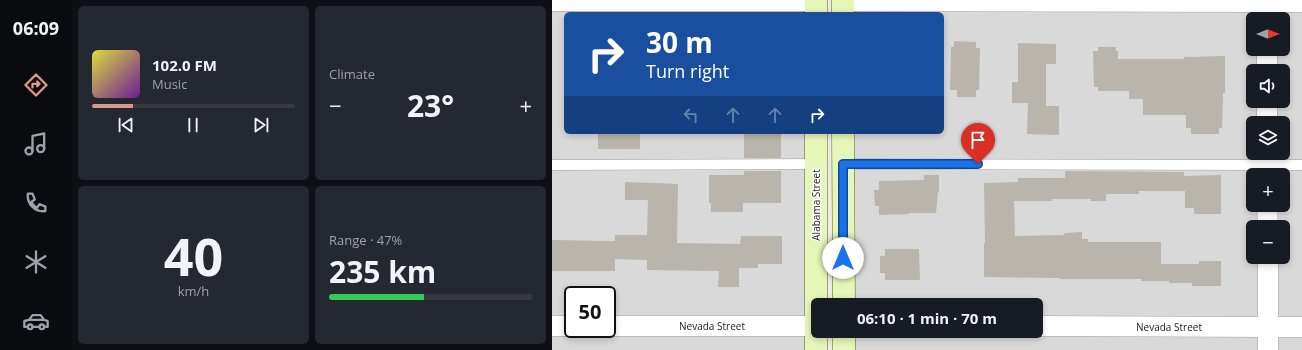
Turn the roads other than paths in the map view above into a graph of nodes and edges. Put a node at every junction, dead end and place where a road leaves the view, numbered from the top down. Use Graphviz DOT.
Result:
graph roads {
  1 [pos="552,1"];
  2 [pos="1302,2"];
  3 [pos="816,5"];
  4 [pos="843,5"];
  5 [pos="1267,7"];
  6 [pos="816,134"];
  7 [pos="843,134"];
  8 [pos="816,164"];
  9 [pos="843,164"];
  10 [pos="1267,164"];
  11 [pos="552,165"];
  12 [pos="1302,165"];
  13 [pos="1268,264"];
  14 [pos="816,298"];
  15 [pos="844,298"];
  16 [pos="552,326"];
  17 [pos="564,326"];
  18 [pos="616,326"];
  19 [pos="811,326"];
  20 [pos="1043,326"];
  21 [pos="1268,327"];
  22 [pos="1302,327"];
  23 [pos="816,338"];
  24 [pos="844,338"];
  25 [pos="816,350"];
  26 [pos="844,350"];
  27 [pos="1268,350"];
  1 -- 3 [label="street"];
  2 -- 5 [label="street"];
  4 -- 5 [label="street"];
  6 -- 8 [label="main road, Alabama Street"];
  7 -- 9 [label="main road"];
  8 -- 11 [label="lane"];
  8 -- 14 [label="main road, Alabama Street"];
  9 -- 10 [label="lane"];
  9 -- 15 [label="main road"];
  10 -- 12 [label="lane"];
  13 -- 21 [label="street"];
  16 -- 17 [label="street"];
  18 -- 19 [label="street, Nevada Street"];
  20 -- 21 [label="street, Nevada Street"];
  21 -- 22 [label="street, Nevada Street"];
  21 -- 27 [label="street"];
  23 -- 25 [label="main road, Alabama Street"];
  24 -- 26 [label="main road"];
}
